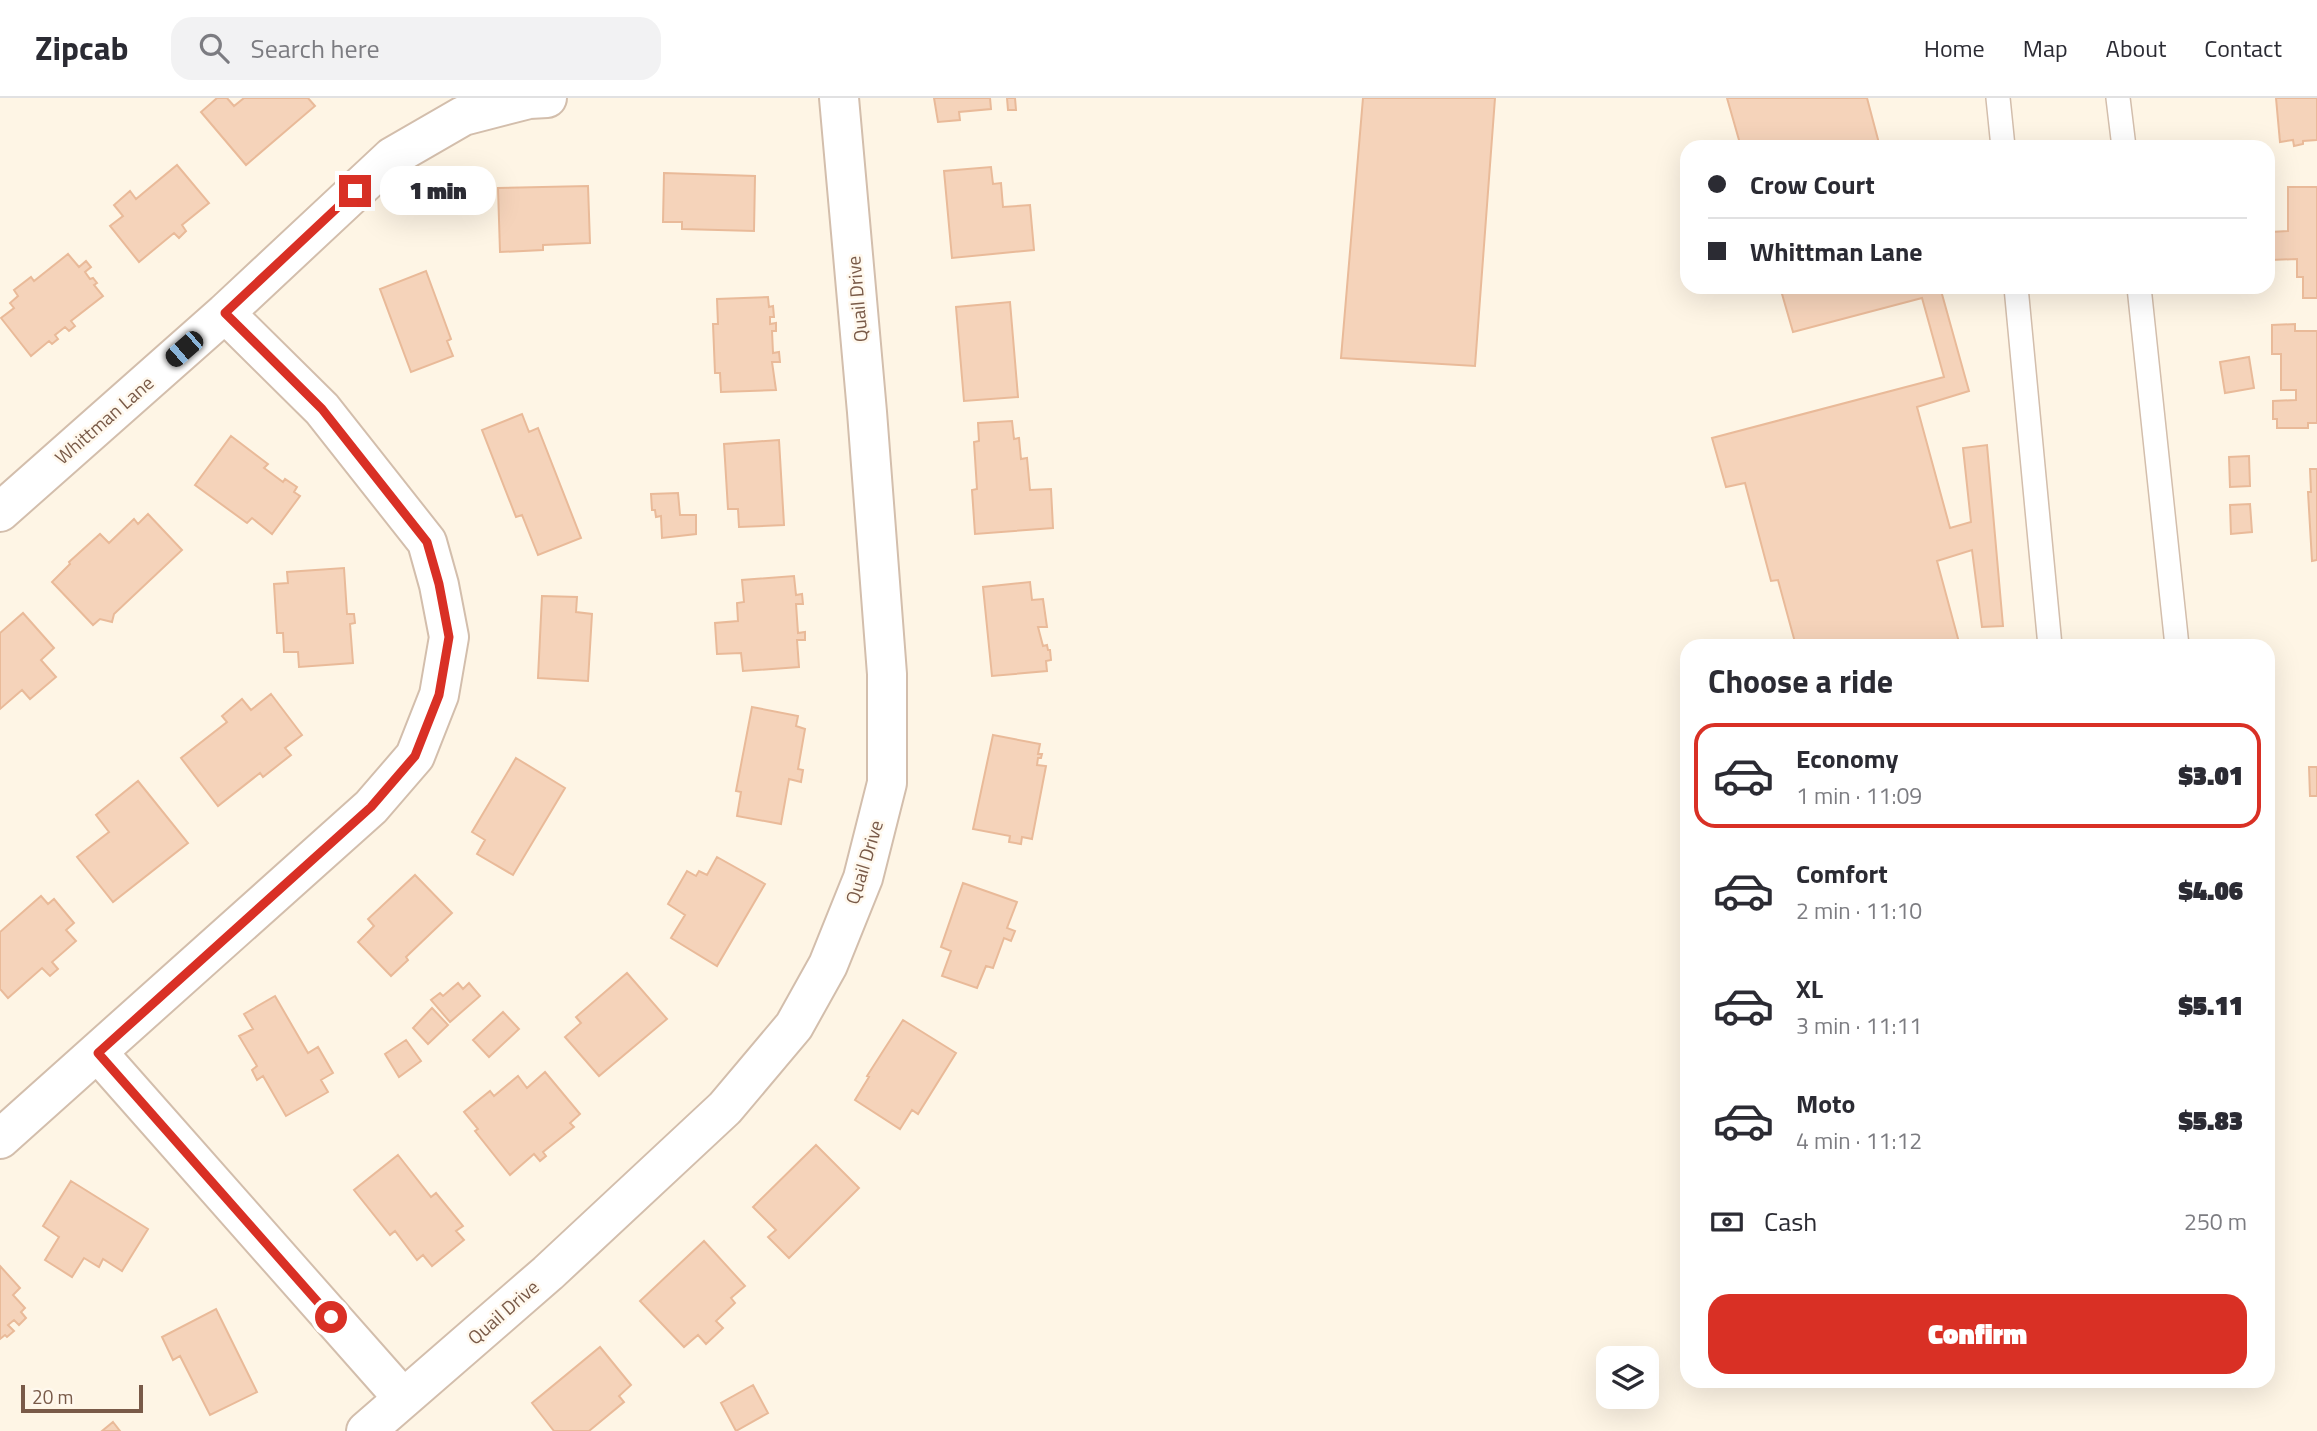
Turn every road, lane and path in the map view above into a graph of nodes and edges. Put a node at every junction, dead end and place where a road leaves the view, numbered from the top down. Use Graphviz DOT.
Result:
graph roads {
  1 [pos="547,98"];
  2 [pos="839,98"];
  3 [pos="1998,98"];
  4 [pos="2118,98"];
  5 [pos="2002,140"];
  6 [pos="2123,140"];
  7 [pos="2017,294"];
  8 [pos="2140,294"];
  9 [pos="225,313"];
  10 [pos="0,512"];
  11 [pos="2049,639"];
  12 [pos="2176,639"];
  13 [pos="98,1053"];
  14 [pos="0,1139"];
  15 [pos="403,1398"];
  16 [pos="366,1431"];
  1 -- 9 [label="street, Whittman Lane"];
  2 -- 15 [label="street, Quail Drive"];
  3 -- 5 [label="lane"];
  4 -- 6 [label="lane"];
  7 -- 11 [label="lane"];
  8 -- 12 [label="lane"];
  9 -- 10 [label="street, Whittman Lane"];
  9 -- 13 [label="street"];
  13 -- 14 [label="street"];
  13 -- 15 [label="street"];
  15 -- 16 [label="street, Quail Drive"];
}
